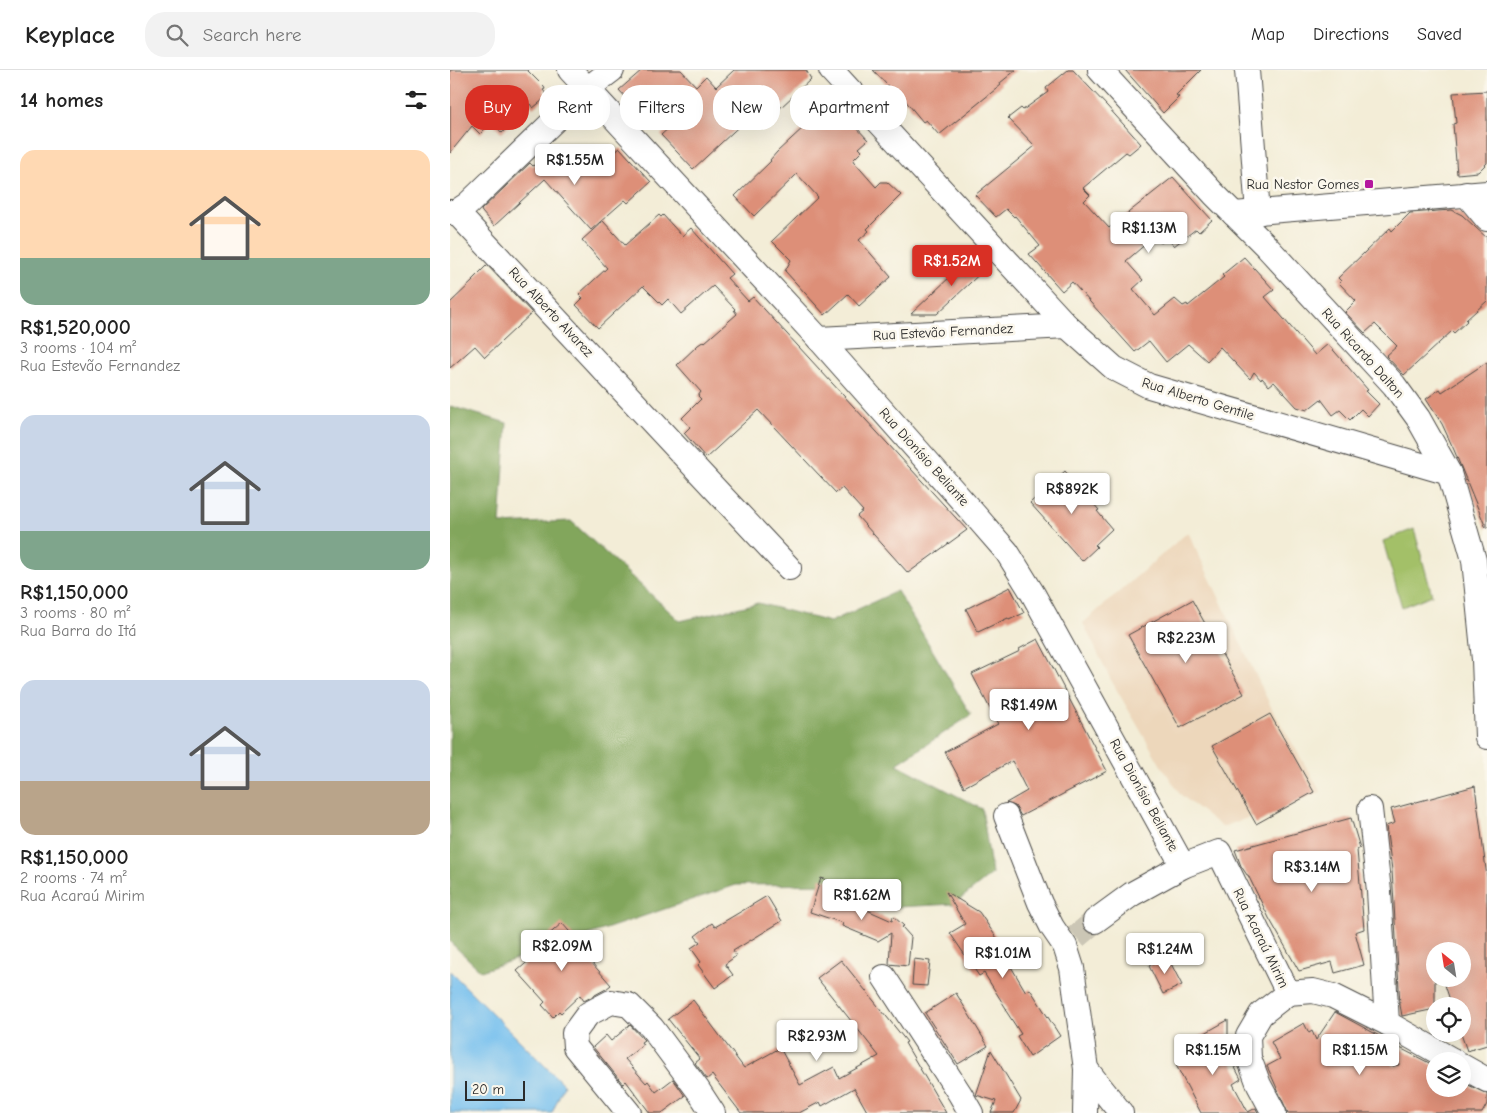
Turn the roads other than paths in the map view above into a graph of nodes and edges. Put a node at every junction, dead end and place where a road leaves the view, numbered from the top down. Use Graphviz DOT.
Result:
graph roads {
  1 [pos="570,70"];
  2 [pos="612,70"];
  3 [pos="831,70"];
  4 [pos="1100,70"];
  5 [pos="1247,70"];
  6 [pos="583,85"];
  7 [pos="592,85"];
  8 [pos="610,114"];
  9 [pos="545,130"];
  10 [pos="1477,194"];
  11 [pos="453,212"];
  12 [pos="1258,213"];
  13 [pos="1234,214"];
  14 [pos="1487,219"];
  15 [pos="1067,326"];
  16 [pos="820,339"];
  17 [pos="1449,473"];
  18 [pos="789,568"];
  19 [pos="1487,737"];
  20 [pos="1370,809"];
  21 [pos="1006,816"];
  22 [pos="1219,852"];
  23 [pos="1183,866"];
  24 [pos="1094,921"];
  25 [pos="884,977"];
  26 [pos="1288,993"];
  27 [pos="1387,1023"];
  28 [pos="1438,1052"];
  29 [pos="1086,1069"];
  30 [pos="1471,1071"];
  31 [pos="1487,1080"];
  32 [pos="629,1113"];
  33 [pos="713,1113"];
  34 [pos="971,1113"];
  35 [pos="1084,1113"];
  36 [pos="1121,1113"];
  37 [pos="1274,1113"];
  1 -- 6 [label="street, Rua Dionísio Beliante"];
  2 -- 7 [label="street, Rua Alberto Alvarez"];
  3 -- 15 [label="street, Rua Alberto Gentile"];
  4 -- 13 [label="street, Rua Ricardo Dalton"];
  5 -- 12 [label="street"];
  8 -- 16 [label="street, Rua Dionísio Beliante"];
  9 -- 11 [label="street, Rua Alberto Alvarez"];
  10 -- 12 [label="street"];
  10 -- 14 [label="street"];
  11 -- 18 [label="street, Rua Alberto Alvarez"];
  12 -- 13 [label="street"];
  13 -- 17 [label="street, Rua Ricardo Dalton"];
  15 -- 16 [label="street, Rua Estevão Fernandez"];
  15 -- 17 [label="street, Rua Alberto Gentile"];
  16 -- 23 [label="street, Rua Dionísio Beliante"];
  17 -- 19 [label="street, Rua Ricardo Dalton"];
  20 -- 27 [label="street"];
  21 -- 29 [label="street"];
  22 -- 23 [label="street, Rua Dionísio Beliante"];
  22 -- 26 [label="street, Rua Acaraú Mirim"];
  23 -- 24 [label="street"];
  25 -- 34 [label="street"];
  26 -- 27 [label="street, Rua Acaraú Mirim"];
  26 -- 37 [label="street"];
  27 -- 28 [label="street, Rua Acaraú Mirim"];
  29 -- 35 [label="street"];
  29 -- 36 [label="street"];
  30 -- 31 [label="street"];
  32 -- 33 [label="street"];
}
